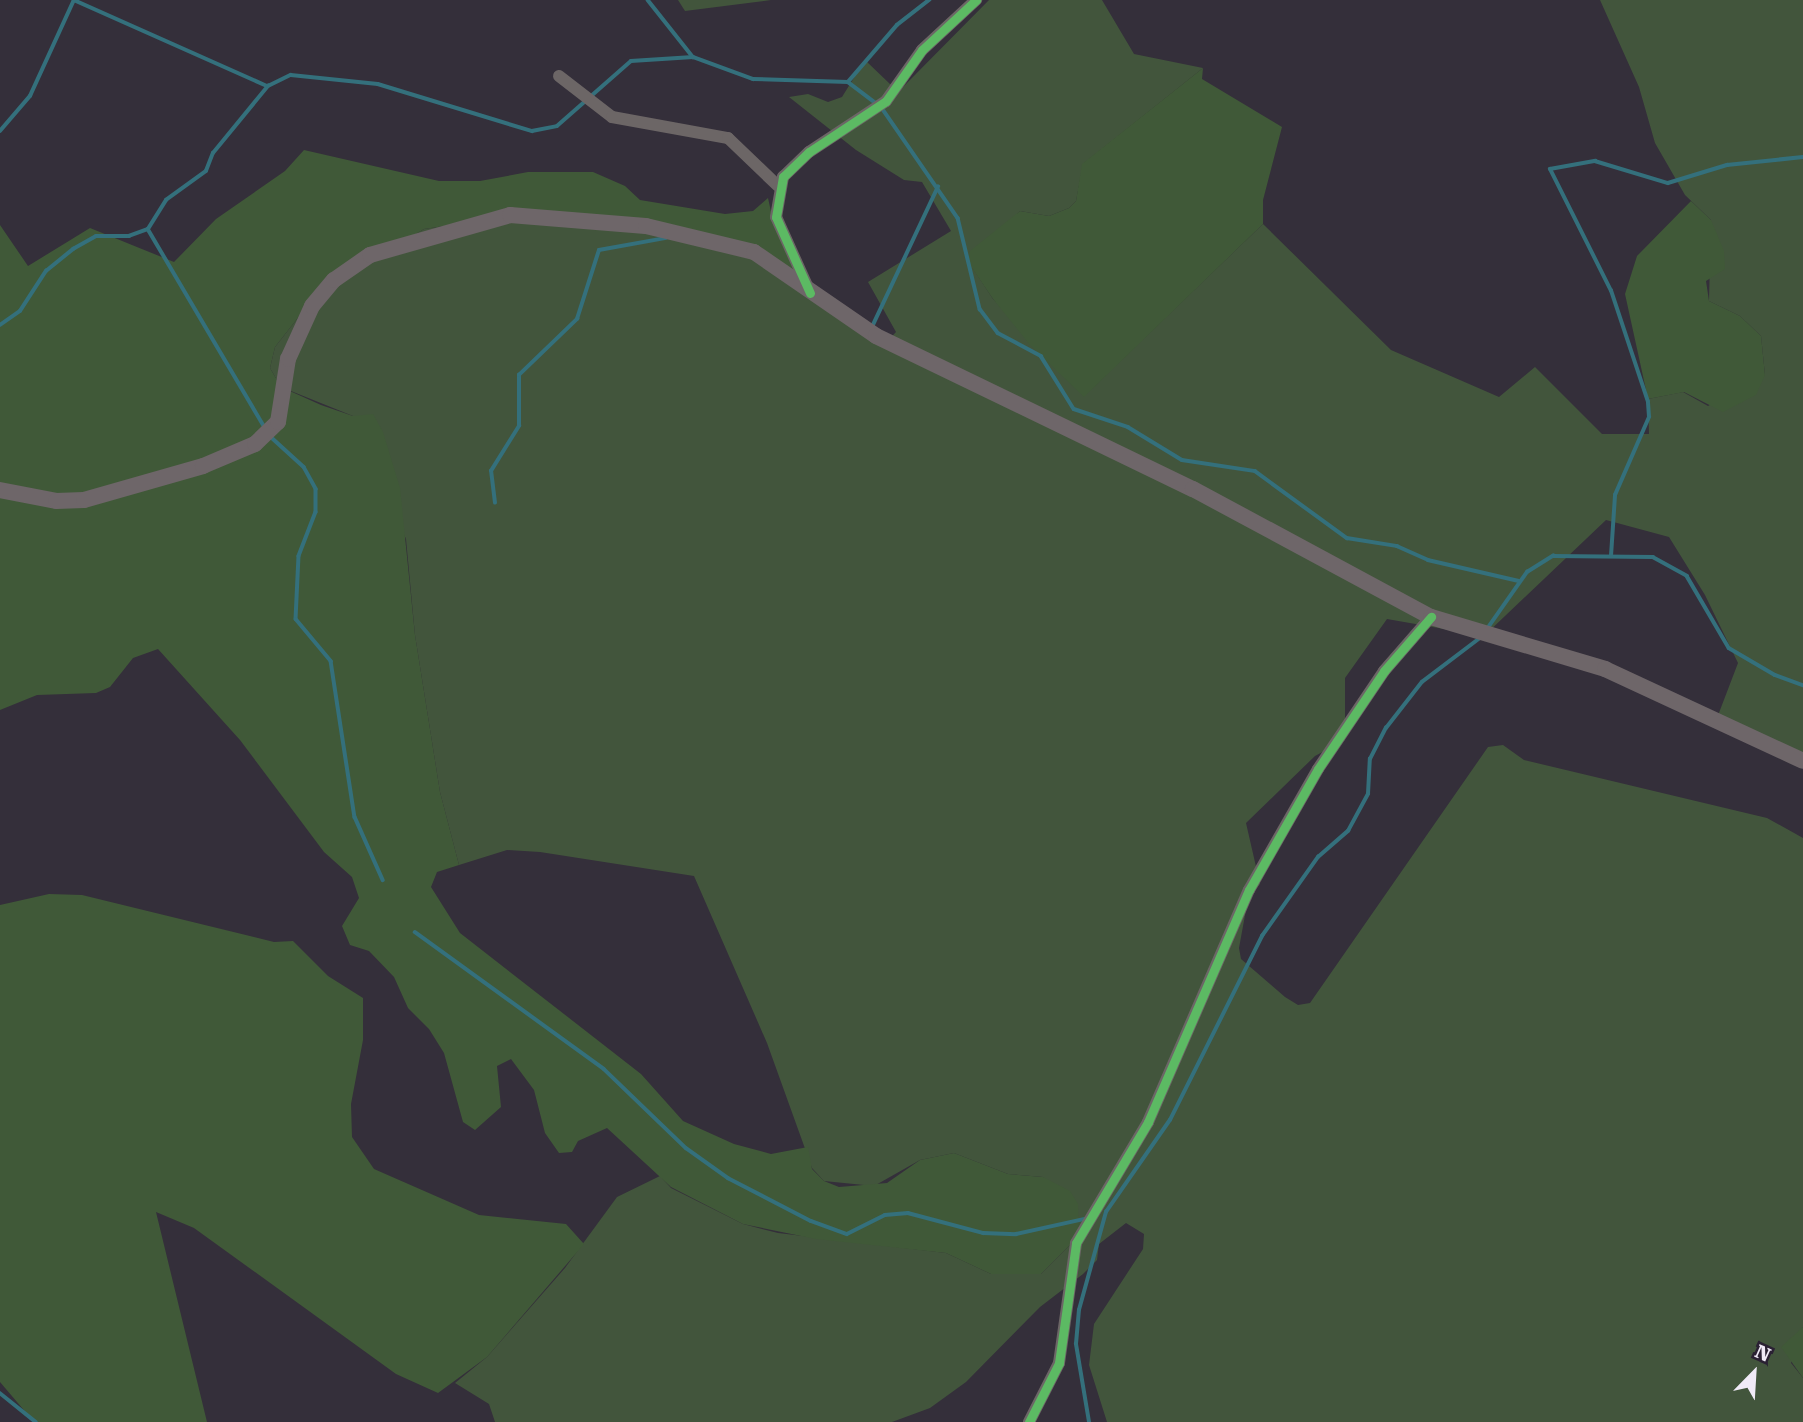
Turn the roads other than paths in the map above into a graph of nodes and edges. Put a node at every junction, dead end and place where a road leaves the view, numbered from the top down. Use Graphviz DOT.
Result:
graph roads {
  1 [pos="976,0"];
  2 [pos="559,76"];
  3 [pos="778,186"];
  4 [pos="810,293"];
  5 [pos="0,490"];
  6 [pos="1431,617"];
  7 [pos="1803,761"];
  8 [pos="1029,1422"];
  1 -- 3 [label="street"];
  2 -- 3 [label="street"];
  3 -- 4 [label="street"];
  4 -- 5 [label="main road"];
  4 -- 6 [label="main road"];
  6 -- 7 [label="main road"];
  6 -- 8 [label="street"];
}
